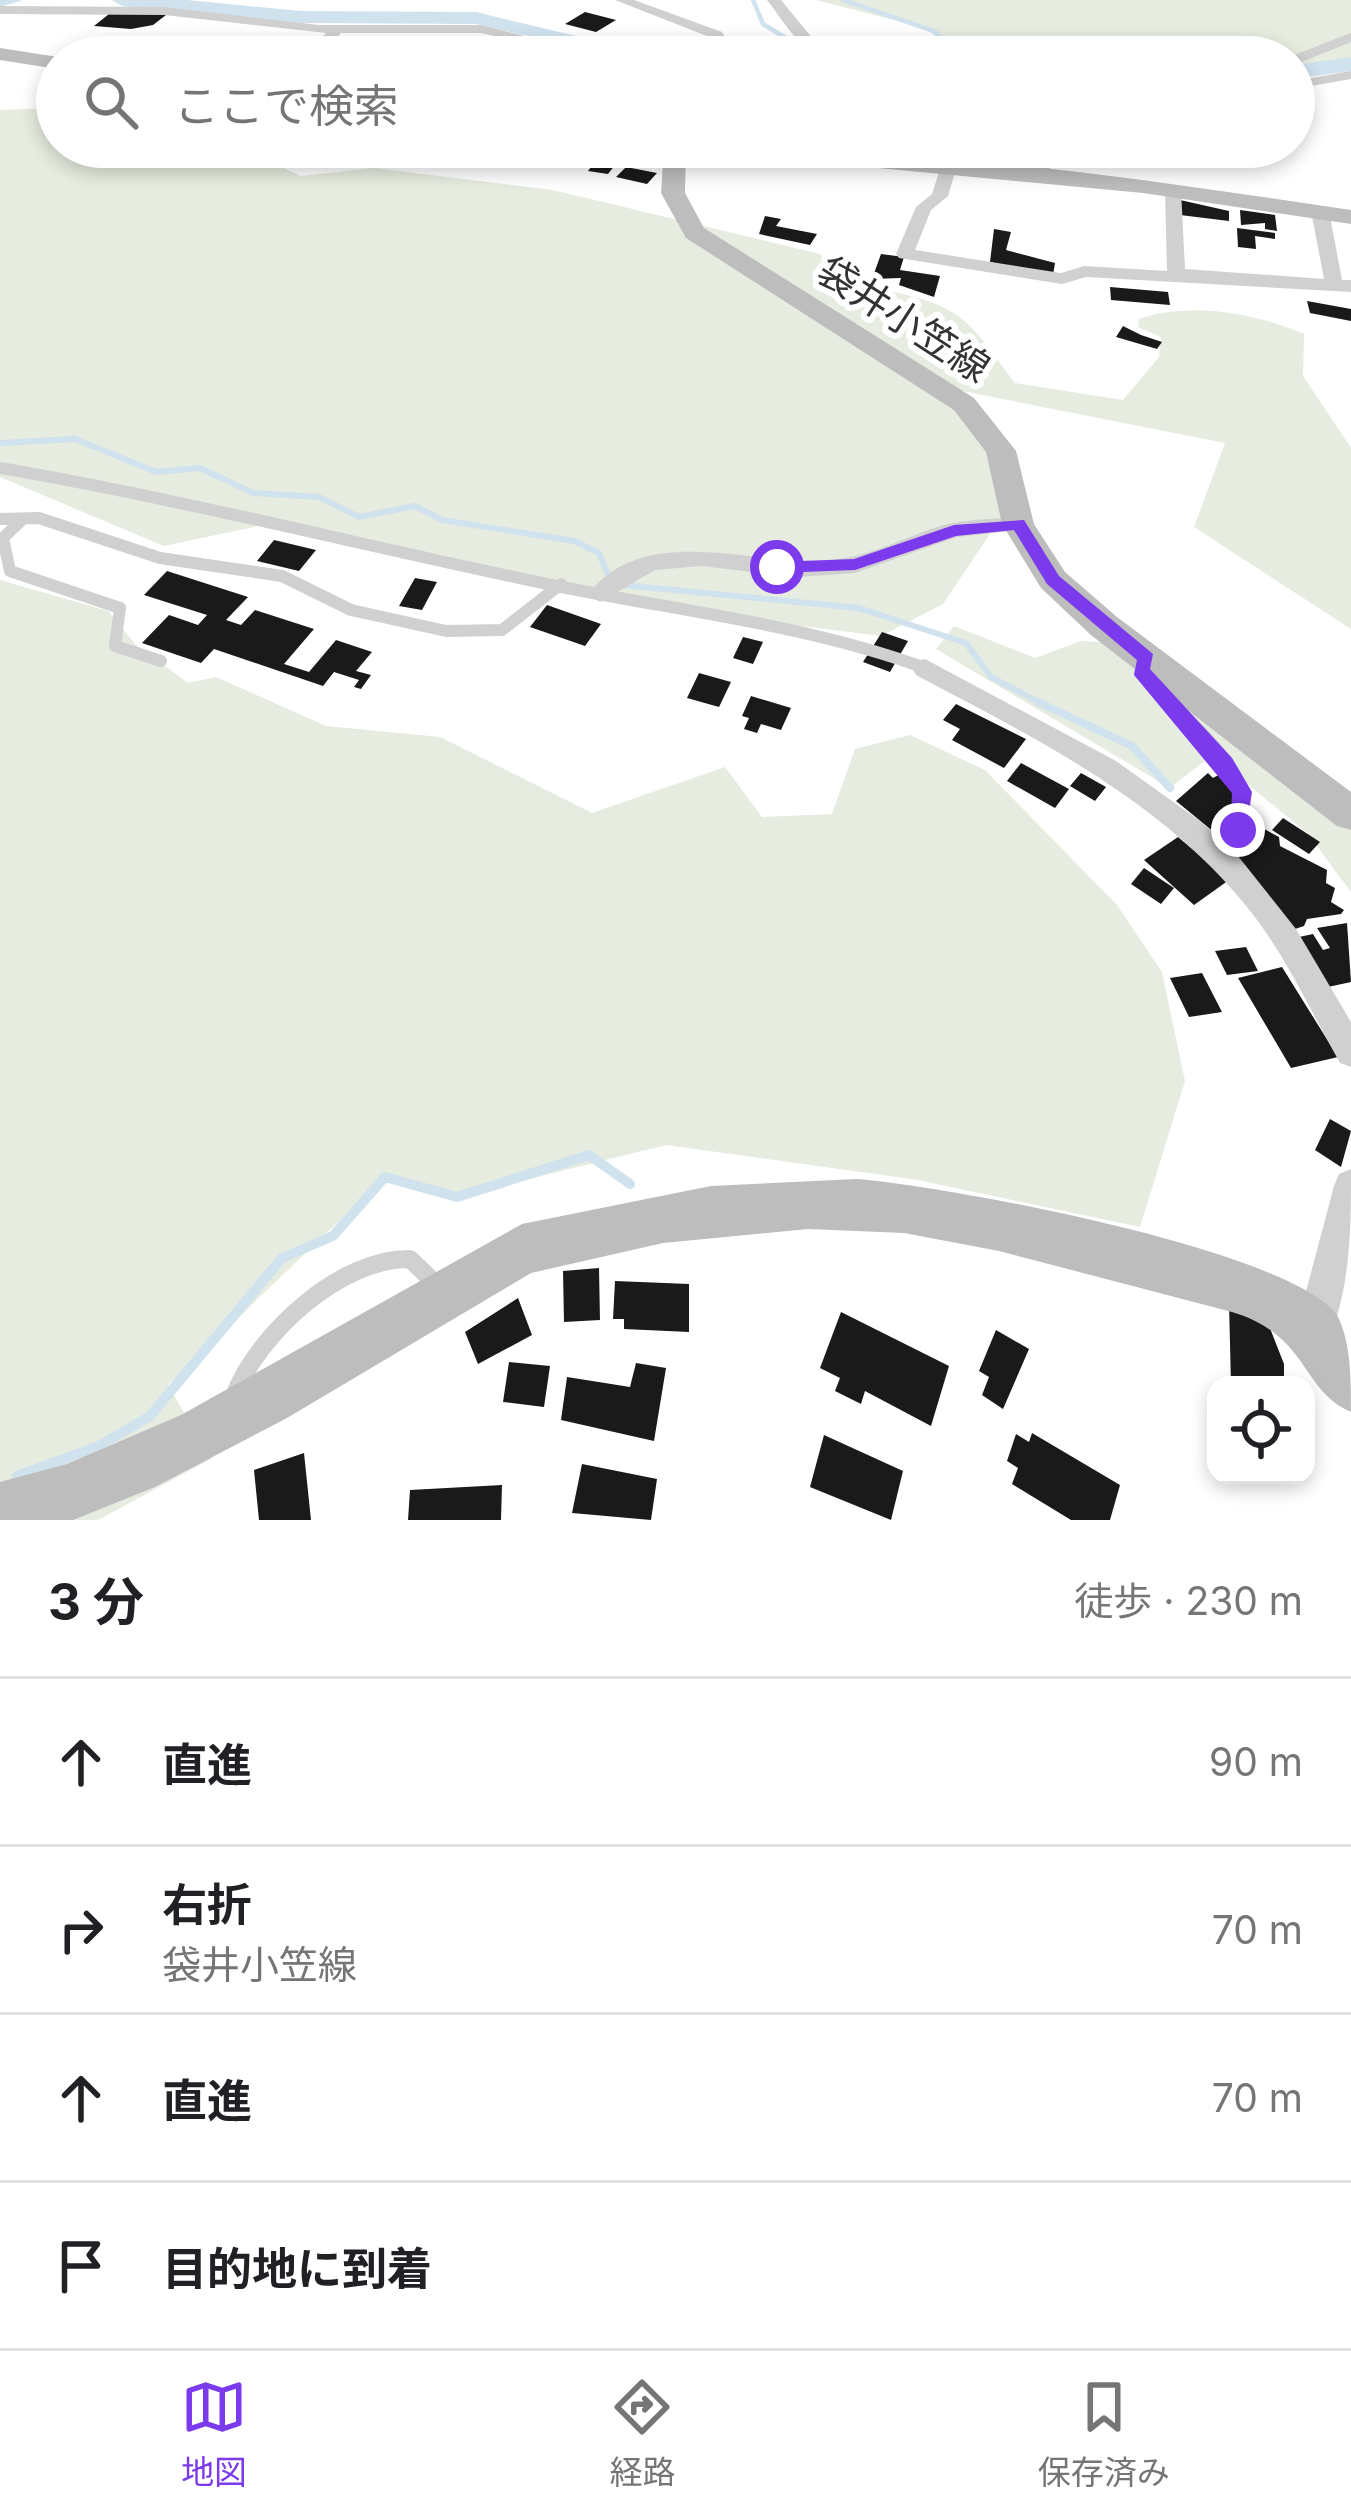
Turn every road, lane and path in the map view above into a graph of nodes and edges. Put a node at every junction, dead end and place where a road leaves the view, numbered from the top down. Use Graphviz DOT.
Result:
graph roads {
  1 [pos="622,0"];
  2 [pos="774,0"];
  3 [pos="0,10"];
  4 [pos="336,30"];
  5 [pos="330,36"];
  6 [pos="520,36"];
  7 [pos="719,36"];
  8 [pos="803,36"];
  9 [pos="1351,38"];
  10 [pos="1315,52"];
  11 [pos="0,54"];
  12 [pos="36,60"];
  13 [pos="1351,75"];
  14 [pos="1315,82"];
  15 [pos="673,168"];
  16 [pos="938,168"];
  17 [pos="1038,168"];
  18 [pos="948,169"];
  19 [pos="1046,177"];
  20 [pos="1174,190"];
  21 [pos="1320,212"];
  22 [pos="1351,217"];
  23 [pos="1175,274"];
  24 [pos="1343,285"];
  25 [pos="0,468"];
  26 [pos="0,519"];
  27 [pos="22,520"];
  28 [pos="1018,524"];
  29 [pos="561,584"];
  30 [pos="601,594"];
  31 [pos="1147,658"];
  32 [pos="160,661"];
  33 [pos="926,668"];
  34 [pos="1351,814"];
  35 [pos="1216,852"];
  36 [pos="1351,1052"];
  37 [pos="1351,1186"];
  38 [pos="1347,1230"];
  39 [pos="1315,1329"];
  40 [pos="1351,1384"];
  41 [pos="0,1511"];
  1 -- 7 [label="street"];
  2 -- 8 [label="street"];
  3 -- 4 [label="street"];
  4 -- 5 [label="street"];
  4 -- 6 [label="street"];
  9 -- 10 [label="street"];
  11 -- 12 [label="street"];
  13 -- 14 [label="street"];
  15 -- 28 [label="street, 袋井小笠線"];
  16 -- 18 [label="street"];
  17 -- 19 [label="street"];
  18 -- 19 [label="street"];
  18 -- 23 [label="street"];
  19 -- 20 [label="street"];
  20 -- 21 [label="street"];
  20 -- 23 [label="street"];
  21 -- 22 [label="street"];
  21 -- 24 [label="street"];
  23 -- 24 [label="street"];
  25 -- 29 [label="lane"];
  26 -- 27 [label="lane"];
  27 -- 29 [label="lane"];
  27 -- 32 [label="lane"];
  28 -- 30 [label="street"];
  28 -- 31 [label="street, 袋井小笠線"];
  29 -- 30 [label="lane"];
  30 -- 33 [label="lane"];
  31 -- 34 [label="street, 袋井小笠線"];
  31 -- 35 [label="lane"];
  33 -- 35 [label="street"];
  35 -- 36 [label="street"];
  37 -- 38 [label="street"];
  38 -- 39 [label="street"];
  39 -- 40 [label="street"];
  39 -- 41 [label="street"];
}
